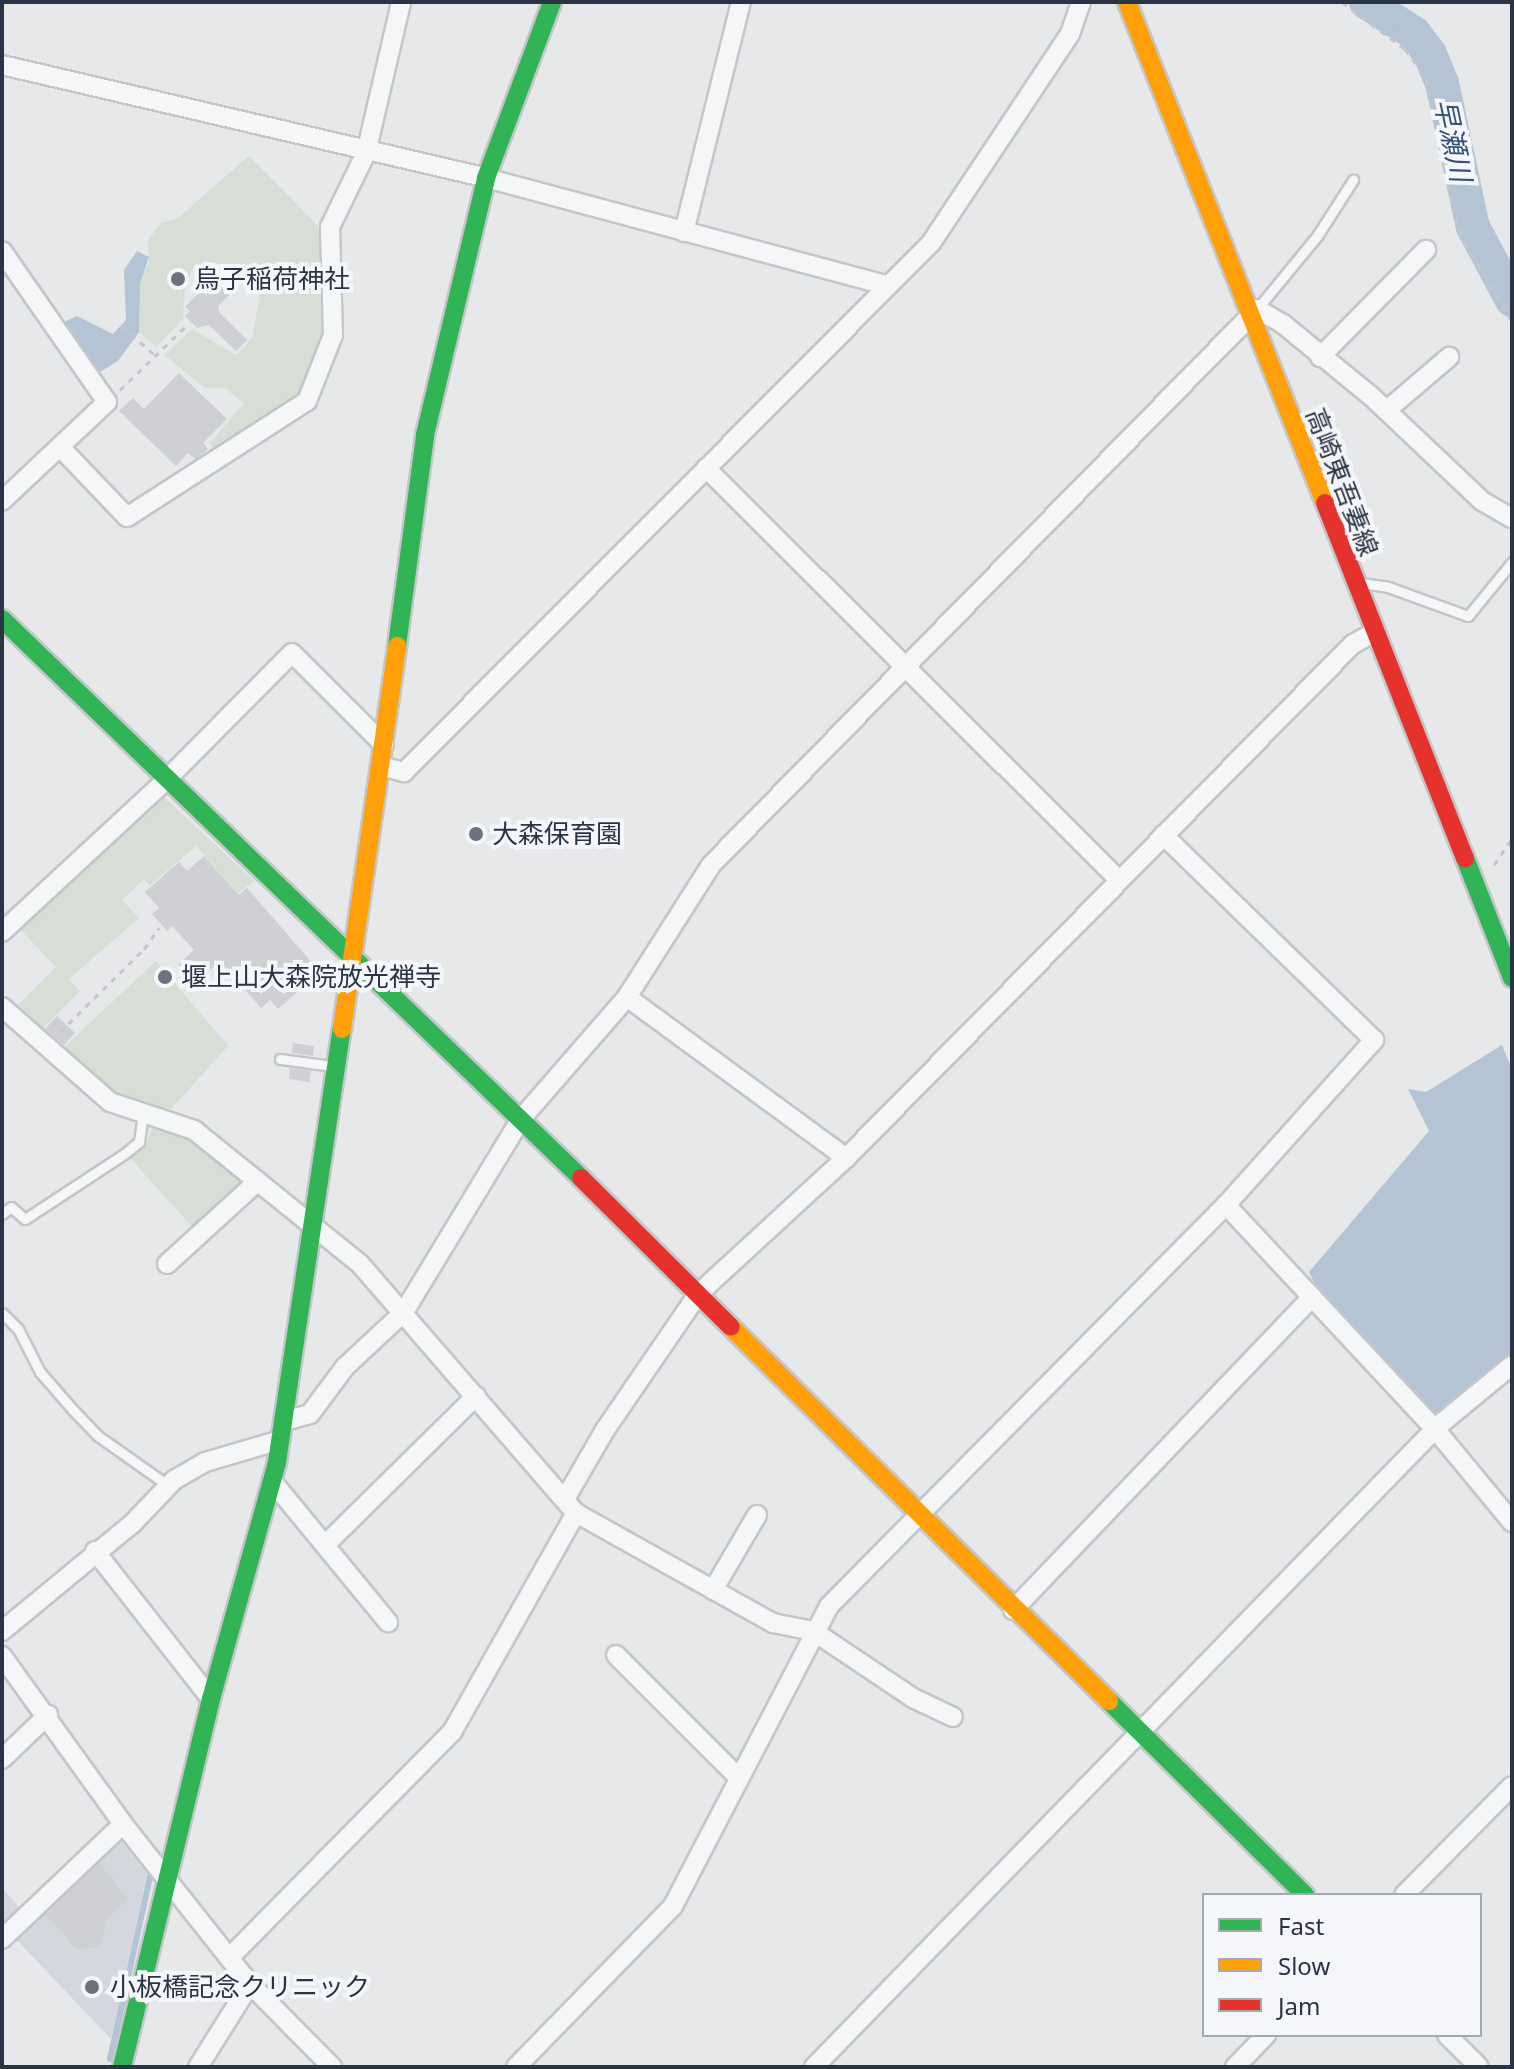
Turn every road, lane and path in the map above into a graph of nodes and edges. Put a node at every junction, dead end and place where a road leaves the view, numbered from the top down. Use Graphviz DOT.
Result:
graph roads {
  1 [pos="401,2"];
  2 [pos="552,2"];
  3 [pos="741,2"];
  4 [pos="1081,2"];
  5 [pos="1127,2"];
  6 [pos="1342,2"];
  7 [pos="2,65"];
  8 [pos="366,153"];
  9 [pos="486,178"];
  10 [pos="1353,180"];
  11 [pos="684,232"];
  12 [pos="1426,250"];
  13 [pos="2,251"];
  14 [pos="888,286"];
  15 [pos="1253,313"];
  16 [pos="1512,321"];
  17 [pos="189,323"];
  18 [pos="122,326"];
  19 [pos="156,356"];
  20 [pos="1320,357"];
  21 [pos="1449,357"];
  22 [pos="107,402"];
  23 [pos="1387,410"];
  24 [pos="61,448"];
  25 [pos="706,468"];
  26 [pos="2,501"];
  27 [pos="1512,518"];
  28 [pos="1512,562"];
  29 [pos="1353,583"];
  30 [pos="2,619"];
  31 [pos="1375,632"];
  32 [pos="906,666"];
  33 [pos="384,745"];
  34 [pos="381,766"];
  35 [pos="167,779"];
  36 [pos="1163,835"];
  37 [pos="1512,838"];
  38 [pos="1491,871"];
  39 [pos="1119,880"];
  40 [pos="159,928"];
  41 [pos="2,932"];
  42 [pos="351,960"];
  43 [pos="1512,978"];
  44 [pos="627,997"];
  45 [pos="2,1007"];
  46 [pos="46,1046"];
  47 [pos="280,1059"];
  48 [pos="336,1066"];
  49 [pos="143,1114"];
  50 [pos="521,1119"];
  51 [pos="846,1158"];
  52 [pos="258,1181"];
  53 [pos="1226,1205"];
  54 [pos="2,1214"];
  55 [pos="314,1227"];
  56 [pos="167,1264"];
  57 [pos="698,1294"];
  58 [pos="1312,1297"];
  59 [pos="404,1312"];
  60 [pos="2,1313"];
  61 [pos="1512,1365"];
  62 [pos="476,1396"];
  63 [pos="284,1421"];
  64 [pos="1435,1429"];
  65 [pos="280,1440"];
  66 [pos="272,1481"];
  67 [pos="169,1486"];
  68 [pos="570,1506"];
  69 [pos="918,1512"];
  70 [pos="757,1515"];
  71 [pos="1512,1522"];
  72 [pos="325,1545"];
  73 [pos="95,1551"];
  74 [pos="713,1590"];
  75 [pos="1013,1610"];
  76 [pos="388,1622"];
  77 [pos="2,1631"];
  78 [pos="813,1631"];
  79 [pos="616,1655"];
  80 [pos="2,1656"];
  81 [pos="211,1699"];
  82 [pos="48,1715"];
  83 [pos="953,1717"];
  84 [pos="1140,1736"];
  85 [pos="2,1759"];
  86 [pos="739,1778"];
  87 [pos="1512,1786"];
  88 [pos="123,1824"];
  89 [pos="167,1881"];
  90 [pos="1303,1893"];
  91 [pos="1406,1893"];
  92 [pos="2,1939"];
  93 [pos="230,1957"];
  94 [pos="250,1984"];
  95 [pos="1264,2037"];
  96 [pos="1449,2037"];
  97 [pos="122,2067"];
  98 [pos="198,2067"];
  99 [pos="332,2067"];
  100 [pos="516,2067"];
  101 [pos="814,2067"];
  102 [pos="1235,2067"];
  103 [pos="1479,2067"];
  1 -- 8 [label="street"];
  2 -- 9 [label="street"];
  3 -- 11 [label="street"];
  4 -- 14 [label="street"];
  5 -- 15 [label="street, 高崎東吾妻線"];
  6 -- 16 [label="path"];
  7 -- 8 [label="street"];
  8 -- 9 [label="street"];
  8 -- 24 [label="street"];
  9 -- 11 [label="street"];
  9 -- 33 [label="street"];
  10 -- 15 [label="lane"];
  11 -- 14 [label="street"];
  12 -- 20 [label="street"];
  13 -- 22 [label="street"];
  14 -- 25 [label="street"];
  15 -- 20 [label="street"];
  15 -- 29 [label="street, 高崎東吾妻線"];
  15 -- 32 [label="street"];
  17 -- 19 [label="path"];
  18 -- 19 [label="path"];
  19 -- 22 [label="path"];
  20 -- 23 [label="street"];
  21 -- 23 [label="street"];
  22 -- 24 [label="street"];
  23 -- 27 [label="street"];
  24 -- 26 [label="street"];
  25 -- 32 [label="street"];
  25 -- 34 [label="street"];
  28 -- 29 [label="lane"];
  29 -- 31 [label="street, 高崎東吾妻線"];
  30 -- 35 [label="street"];
  31 -- 36 [label="street"];
  31 -- 43 [label="street, 高崎東吾妻線"];
  32 -- 39 [label="street"];
  32 -- 44 [label="street"];
  33 -- 34 [label="street"];
  33 -- 35 [label="street"];
  34 -- 42 [label="street"];
  35 -- 41 [label="street"];
  35 -- 42 [label="street"];
  36 -- 39 [label="street"];
  36 -- 53 [label="street"];
  37 -- 38 [label="path"];
  39 -- 51 [label="street"];
  40 -- 46 [label="path"];
  42 -- 48 [label="street"];
  42 -- 50 [label="street"];
  44 -- 50 [label="street"];
  44 -- 51 [label="street"];
  45 -- 46 [label="street"];
  46 -- 49 [label="street"];
  47 -- 48 [label="lane"];
  48 -- 55 [label="street"];
  49 -- 52 [label="street"];
  49 -- 54 [label="lane"];
  50 -- 57 [label="street"];
  50 -- 59 [label="street"];
  51 -- 57 [label="street"];
  52 -- 55 [label="street"];
  52 -- 56 [label="street"];
  53 -- 58 [label="street"];
  53 -- 69 [label="street"];
  55 -- 59 [label="street"];
  55 -- 63 [label="street"];
  57 -- 68 [label="street"];
  57 -- 69 [label="street"];
  58 -- 64 [label="street"];
  58 -- 75 [label="street"];
  59 -- 62 [label="street"];
  59 -- 63 [label="street"];
  60 -- 67 [label="lane"];
  61 -- 64 [label="street"];
  62 -- 68 [label="street"];
  62 -- 72 [label="street"];
  63 -- 65 [label="street"];
  64 -- 71 [label="street"];
  64 -- 84 [label="street"];
  65 -- 66 [label="street"];
  65 -- 67 [label="street"];
  66 -- 72 [label="street"];
  66 -- 81 [label="street"];
  67 -- 73 [label="street"];
  68 -- 74 [label="street"];
  68 -- 93 [label="street"];
  69 -- 75 [label="street"];
  69 -- 78 [label="street"];
  70 -- 74 [label="street"];
  72 -- 76 [label="street"];
  73 -- 77 [label="street"];
  73 -- 81 [label="street"];
  74 -- 78 [label="street"];
  75 -- 84 [label="street"];
  78 -- 83 [label="street"];
  78 -- 86 [label="street"];
  79 -- 86 [label="street"];
  80 -- 82 [label="street"];
  81 -- 89 [label="street"];
  82 -- 85 [label="street"];
  82 -- 88 [label="street"];
  84 -- 90 [label="street"];
  84 -- 101 [label="street"];
  86 -- 100 [label="street"];
  87 -- 91 [label="street"];
  88 -- 89 [label="street"];
  88 -- 92 [label="street"];
  89 -- 93 [label="street"];
  89 -- 97 [label="street"];
  93 -- 94 [label="street"];
  94 -- 98 [label="street"];
  94 -- 99 [label="street"];
  95 -- 102 [label="street"];
  96 -- 103 [label="street"];
}
